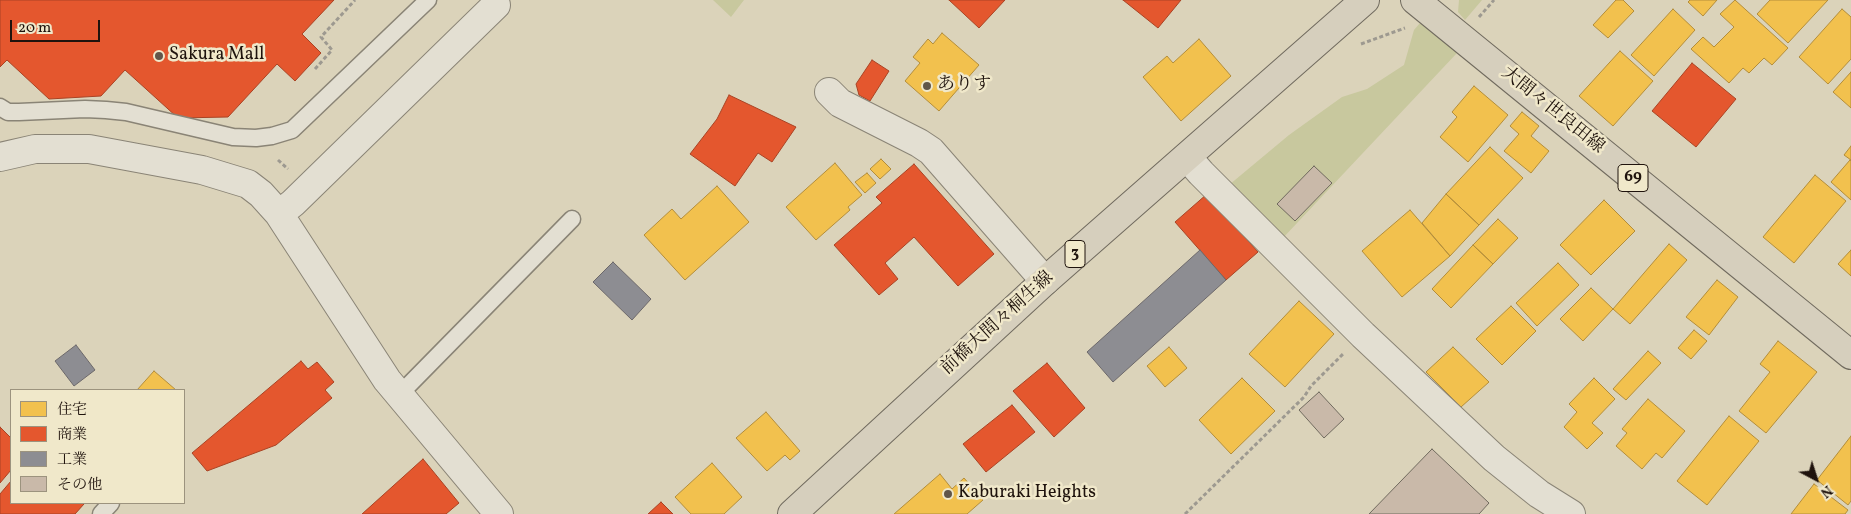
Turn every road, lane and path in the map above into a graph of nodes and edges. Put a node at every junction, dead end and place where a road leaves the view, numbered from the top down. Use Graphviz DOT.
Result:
graph roads {
  1 [pos="355,0"];
  2 [pos="428,0"];
  3 [pos="1365,0"];
  4 [pos="1415,0"];
  5 [pos="493,2"];
  6 [pos="1409,27"];
  7 [pos="1355,46"];
  8 [pos="315,70"];
  9 [pos="829,92"];
  10 [pos="0,107"];
  11 [pos="0,157"];
  12 [pos="1187,157"];
  13 [pos="279,214"];
  14 [pos="572,219"];
  15 [pos="1045,281"];
  16 [pos="1363,335"];
  17 [pos="1851,355"];
  18 [pos="398,395"];
  19 [pos="109,504"];
  20 [pos="101,514"];
  21 [pos="499,514"];
  22 [pos="792,514"];
  23 [pos="1185,514"];
  24 [pos="1571,514"];
  1 -- 8 [label="path"];
  2 -- 10 [label="lane"];
  3 -- 12 [label="main road, 前橋大間々桐生線 / 3"];
  4 -- 17 [label="main road, 大間々世良田線 / 69"];
  5 -- 13 [label="street"];
  6 -- 7 [label="path"];
  9 -- 15 [label="street"];
  11 -- 13 [label="street"];
  12 -- 15 [label="main road, 前橋大間々桐生線 / 3"];
  12 -- 16 [label="street"];
  13 -- 18 [label="street"];
  14 -- 18 [label="lane"];
  15 -- 22 [label="main road, 前橋大間々桐生線 / 3"];
  16 -- 23 [label="path"];
  16 -- 24 [label="street"];
  18 -- 21 [label="street"];
  19 -- 20 [label="lane"];
}
